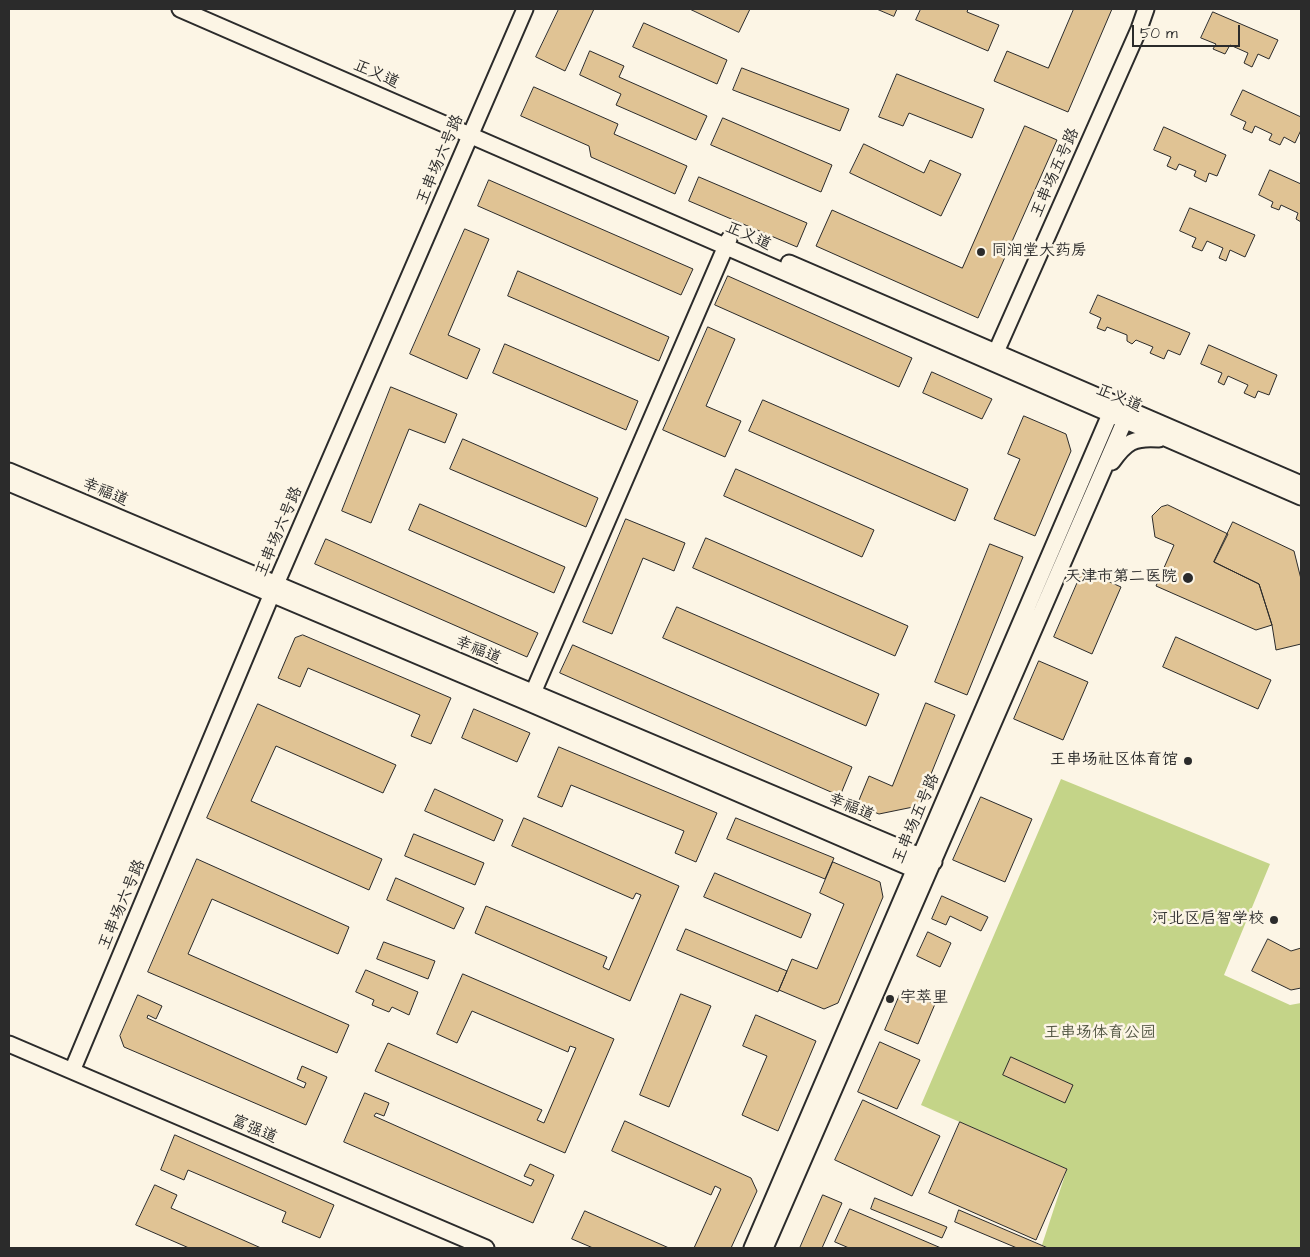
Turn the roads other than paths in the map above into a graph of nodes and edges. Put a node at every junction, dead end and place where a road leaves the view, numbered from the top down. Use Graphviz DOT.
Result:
graph roads {
  1 [pos="180,9"];
  2 [pos="205,9"];
  3 [pos="525,9"];
  4 [pos="1146,9"];
  5 [pos="473,131"];
  6 [pos="728,242"];
  7 [pos="996,352"];
  8 [pos="1112,409"];
  9 [pos="1127,415"];
  10 [pos="1171,434"];
  11 [pos="1103,464"];
  12 [pos="9,471"];
  13 [pos="9,483"];
  14 [pos="1301,484"];
  15 [pos="1301,497"];
  16 [pos="274,589"];
  17 [pos="531,698"];
  18 [pos="924,866"];
  19 [pos="9,1044"];
  20 [pos="72,1071"];
  21 [pos="486,1248"];
  22 [pos="752,1248"];
  23 [pos="765,1248"];
  1 -- 5 [label="street, 正义道"];
  2 -- 5 [label="street, 正义道"];
  3 -- 5 [label="street, 王串场六号路"];
  4 -- 7 [label="street, 王串场五号路"];
  5 -- 6 [label="street, 正义道"];
  5 -- 16 [label="street, 王串场六号路"];
  6 -- 7 [label="street, 正义道"];
  6 -- 8 [label="street, 正义道"];
  6 -- 17 [label="street"];
  7 -- 8 [label="street, 正义道"];
  8 -- 9 [label="street, 正义道"];
  8 -- 18 [label="street, 王串场五号路"];
  9 -- 14 [label="street, 正义道"];
  9 -- 15 [label="street, 正义道"];
  9 -- 18 [label="street, 王串场五号路"];
  10 -- 11 [label="street"];
  12 -- 16 [label="street, 幸福道"];
  13 -- 16 [label="street, 幸福道"];
  16 -- 17 [label="street, 幸福道"];
  16 -- 20 [label="street, 王串场六号路"];
  17 -- 18 [label="street, 幸福道"];
  18 -- 22 [label="street, 王串场五号路"];
  18 -- 23 [label="street, 王串场五号路"];
  19 -- 20 [label="street, 富强道"];
  20 -- 21 [label="street, 富强道"];
}
